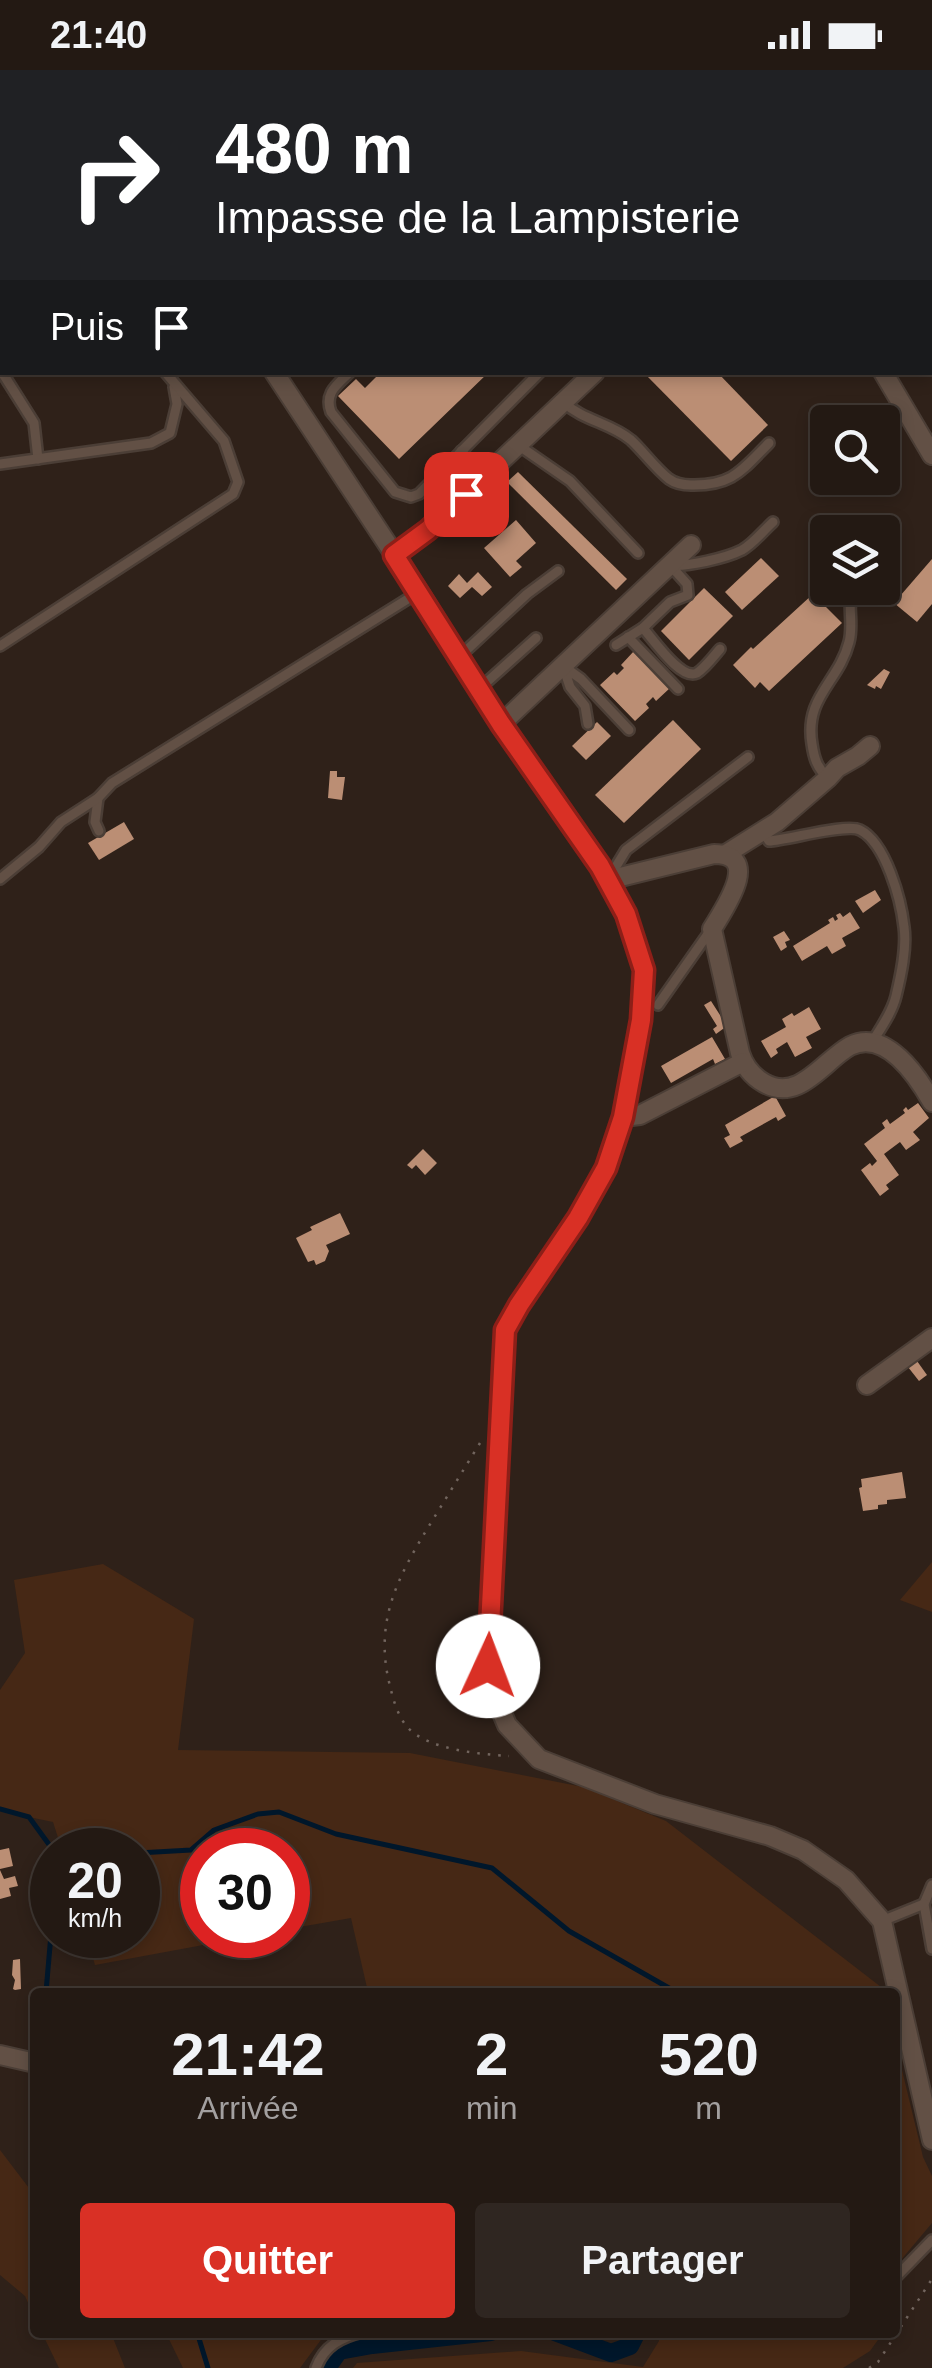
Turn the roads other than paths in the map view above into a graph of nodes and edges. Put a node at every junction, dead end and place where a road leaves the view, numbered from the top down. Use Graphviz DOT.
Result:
graph roads {
  1 [pos="4,375"];
  2 [pos="167,375"];
  3 [pos="276,375"];
  4 [pos="347,375"];
  5 [pos="537,375"];
  6 [pos="592,375"];
  7 [pos="885,375"];
  8 [pos="174,385"];
  9 [pos="564,402"];
  10 [pos="769,443"];
  11 [pos="518,445"];
  12 [pos="461,451"];
  13 [pos="932,454"];
  14 [pos="38,459"];
  15 [pos="0,464"];
  16 [pos="485,476"];
  17 [pos="772,522"];
  18 [pos="691,546"];
  19 [pos="638,553"];
  20 [pos="394,555"];
  21 [pos="670,565"];
  22 [pos="558,571"];
  23 [pos="419,592"];
  24 [pos="849,605"];
  25 [pos="643,628"];
  26 [pos="628,637"];
  27 [pos="536,638"];
  28 [pos="616,645"];
  29 [pos="0,646"];
  30 [pos="720,650"];
  31 [pos="459,656"];
  32 [pos="563,666"];
  33 [pos="479,689"];
  34 [pos="678,689"];
  35 [pos="501,724"];
  36 [pos="588,724"];
  37 [pos="629,730"];
  38 [pos="870,746"];
  39 [pos="748,758"];
  40 [pos="828,778"];
  41 [pos="98,798"];
  42 [pos="99,831"];
  43 [pos="763,832"];
  44 [pos="726,854"];
  45 [pos="0,878"];
  46 [pos="608,880"];
  47 [pos="712,929"];
  48 [pos="658,1005"];
  49 [pos="872,1044"];
  50 [pos="743,1062"];
  51 [pos="932,1102"];
  52 [pos="623,1117"];
  53 [pos="932,1338"];
  54 [pos="867,1385"];
  55 [pos="932,1885"];
  56 [pos="924,1904"];
  57 [pos="882,1921"];
  58 [pos="932,1949"];
  59 [pos="897,1988"];
  60 [pos="900,2000"];
  61 [pos="0,2055"];
  62 [pos="30,2062"];
  63 [pos="932,2140"];
  64 [pos="932,2240"];
  65 [pos="900,2273"];
  66 [pos="342,2338"];
  67 [pos="316,2368"];
  1 -- 14 [label="lane"];
  2 -- 8 [label="lane"];
  3 -- 20 [label="street"];
  4 -- 12 [label="lane"];
  5 -- 12 [label="lane"];
  6 -- 9 [label="street"];
  7 -- 13 [label="street"];
  8 -- 14 [label="lane"];
  8 -- 29 [label="lane"];
  9 -- 10 [label="lane"];
  9 -- 11 [label="street"];
  11 -- 16 [label="street"];
  11 -- 19 [label="lane"];
  12 -- 16 [label="lane"];
  14 -- 15 [label="lane"];
  16 -- 20 [label="street"];
  17 -- 21 [label="lane"];
  18 -- 21 [label="street"];
  20 -- 23 [label="street"];
  21 -- 25 [label="lane"];
  21 -- 32 [label="street"];
  22 -- 31 [label="lane"];
  23 -- 31 [label="street"];
  23 -- 41 [label="lane"];
  24 -- 40 [label="lane"];
  25 -- 26 [label="lane"];
  25 -- 30 [label="lane"];
  26 -- 28 [label="lane"];
  26 -- 34 [label="lane"];
  27 -- 33 [label="lane"];
  31 -- 33 [label="street"];
  32 -- 35 [label="street"];
  32 -- 36 [label="lane"];
  32 -- 37 [label="lane"];
  33 -- 35 [label="street"];
  35 -- 46 [label="street"];
  38 -- 40 [label="street"];
  39 -- 46 [label="lane"];
  40 -- 43 [label="street"];
  41 -- 42 [label="lane"];
  41 -- 45 [label="lane"];
  43 -- 44 [label="street"];
  43 -- 49 [label="lane"];
  44 -- 46 [label="street"];
  44 -- 47 [label="street"];
  46 -- 52 [label="street"];
  47 -- 48 [label="lane"];
  47 -- 50 [label="street"];
  49 -- 50 [label="street"];
  49 -- 51 [label="street"];
  50 -- 52 [label="street"];
  52 -- 57 [label="street"];
  53 -- 54 [label="street"];
  55 -- 56 [label="lane"];
  56 -- 57 [label="lane"];
  56 -- 58 [label="lane"];
  57 -- 59 [label="street"];
  60 -- 63 [label="street"];
  61 -- 62 [label="street"];
  64 -- 65 [label="lane"];
  66 -- 67 [label="lane"];
}
